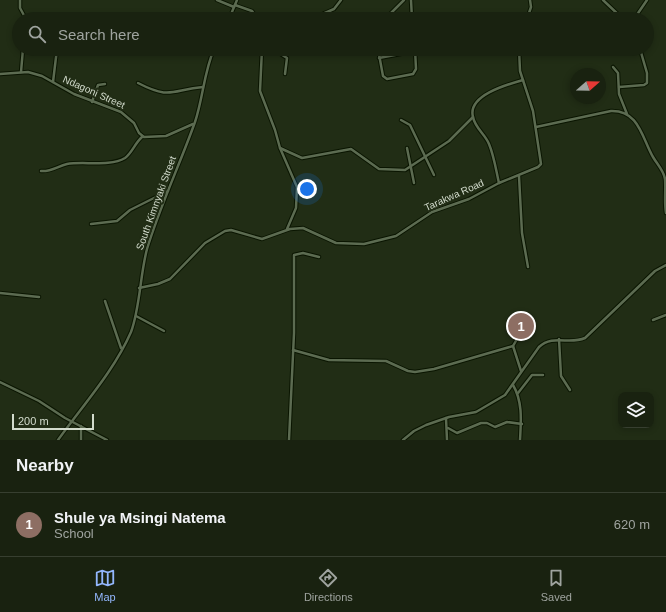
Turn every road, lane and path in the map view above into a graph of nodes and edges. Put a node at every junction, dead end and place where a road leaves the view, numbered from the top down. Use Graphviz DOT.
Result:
graph roads {
  1 [pos="20,0"];
  2 [pos="217,0"];
  3 [pos="237,0"];
  4 [pos="341,0"];
  5 [pos="404,0"];
  6 [pos="411,0"];
  7 [pos="530,0"];
  8 [pos="603,0"];
  9 [pos="647,0"];
  10 [pos="234,6"];
  11 [pos="22,12"];
  12 [pos="232,12"];
  13 [pos="253,12"];
  14 [pos="327,12"];
  15 [pos="392,12"];
  16 [pos="412,12"];
  17 [pos="529,12"];
  18 [pos="616,12"];
  19 [pos="639,12"];
  20 [pos="22,56"];
  21 [pos="56,56"];
  22 [pos="211,56"];
  23 [pos="262,56"];
  24 [pos="284,56"];
  25 [pos="388,56"];
  26 [pos="416,56"];
  27 [pos="518,56"];
  28 [pos="642,56"];
  29 [pos="379,58"];
  30 [pos="613,67"];
  31 [pos="21,72"];
  32 [pos="0,74"];
  33 [pos="285,74"];
  34 [pos="523,80"];
  35 [pos="53,82"];
  36 [pos="138,83"];
  37 [pos="105,84"];
  38 [pos="203,87"];
  39 [pos="619,87"];
  40 [pos="92,102"];
  41 [pos="627,114"];
  42 [pos="473,117"];
  43 [pos="402,120"];
  44 [pos="194,124"];
  45 [pos="536,127"];
  46 [pos="142,137"];
  47 [pos="280,148"];
  48 [pos="406,148"];
  49 [pos="425,155"];
  50 [pos="410,168"];
  51 [pos="41,171"];
  52 [pos="434,175"];
  53 [pos="519,176"];
  54 [pos="414,183"];
  55 [pos="499,183"];
  56 [pos="168,191"];
  57 [pos="666,213"];
  58 [pos="91,224"];
  59 [pos="287,230"];
  60 [pos="319,257"];
  61 [pos="666,265"];
  62 [pos="528,266"];
  63 [pos="139,288"];
  64 [pos="0,294"];
  65 [pos="39,297"];
  66 [pos="105,300"];
  67 [pos="666,315"];
  68 [pos="136,316"];
  69 [pos="653,320"];
  70 [pos="164,331"];
  71 [pos="521,332"];
  72 [pos="559,339"];
  73 [pos="513,346"];
  74 [pos="122,349"];
  75 [pos="293,350"];
  76 [pos="521,371"];
  77 [pos="543,374"];
  78 [pos="0,382"];
  79 [pos="513,385"];
  80 [pos="570,390"];
  81 [pos="518,394"];
  82 [pos="446,418"];
  83 [pos="72,421"];
  84 [pos="522,424"];
  85 [pos="81,426"];
  86 [pos="448,428"];
  87 [pos="58,440"];
  88 [pos="81,440"];
  89 [pos="107,440"];
  90 [pos="289,440"];
  91 [pos="403,440"];
  92 [pos="447,440"];
  93 [pos="520,440"];
  1 -- 11 [label="street"];
  2 -- 10 [label="street"];
  3 -- 10 [label="street"];
  4 -- 14 [label="street"];
  5 -- 15 [label="street"];
  6 -- 16 [label="street"];
  7 -- 17 [label="street"];
  8 -- 18 [label="street"];
  9 -- 19 [label="street"];
  10 -- 12 [label="street"];
  10 -- 13 [label="street"];
  20 -- 31 [label="street"];
  21 -- 35 [label="street"];
  22 -- 38 [label="street, South Kimnyaki Street"];
  23 -- 47 [label="street"];
  24 -- 33 [label="street"];
  25 -- 29 [label="street"];
  26 -- 29 [label="street"];
  27 -- 34 [label="street, Tarakwa Road"];
  28 -- 39 [label="street"];
  30 -- 39 [label="street"];
  31 -- 32 [label="street, Ndagoni Street"];
  31 -- 35 [label="street, Ndagoni Street"];
  34 -- 42 [label="street"];
  34 -- 45 [label="street, Tarakwa Road"];
  35 -- 40 [label="street, Ndagoni Street"];
  36 -- 38 [label="street"];
  37 -- 40 [label="street"];
  38 -- 44 [label="street, South Kimnyaki Street"];
  39 -- 41 [label="street"];
  40 -- 46 [label="street, Ndagoni Street"];
  41 -- 45 [label="street"];
  41 -- 57 [label="street"];
  42 -- 49 [label="street"];
  42 -- 55 [label="street"];
  43 -- 49 [label="street"];
  44 -- 46 [label="street"];
  44 -- 56 [label="street, South Kimnyaki Street"];
  45 -- 53 [label="street, Tarakwa Road"];
  46 -- 51 [label="street"];
  47 -- 50 [label="street"];
  47 -- 59 [label="street"];
  48 -- 50 [label="street"];
  49 -- 50 [label="street"];
  49 -- 52 [label="street"];
  50 -- 54 [label="street"];
  53 -- 55 [label="street, Tarakwa Road"];
  53 -- 62 [label="street"];
  55 -- 59 [label="street, Tarakwa Road"];
  56 -- 58 [label="street"];
  56 -- 63 [label="street, South Kimnyaki Street"];
  59 -- 63 [label="street, Tarakwa Road"];
  60 -- 75 [label="street"];
  61 -- 72 [label="street"];
  63 -- 68 [label="street, South Kimnyaki Street"];
  64 -- 65 [label="street"];
  66 -- 74 [label="street"];
  67 -- 69 [label="street"];
  68 -- 70 [label="street"];
  68 -- 74 [label="street, South Kimnyaki Street"];
  71 -- 73 [label="street"];
  72 -- 76 [label="street"];
  72 -- 80 [label="street"];
  73 -- 75 [label="street"];
  73 -- 76 [label="street"];
  74 -- 83 [label="street, South Kimnyaki Street"];
  75 -- 90 [label="street"];
  76 -- 79 [label="street"];
  77 -- 81 [label="street"];
  78 -- 83 [label="street"];
  79 -- 81 [label="street"];
  79 -- 82 [label="street"];
  81 -- 84 [label="street"];
  82 -- 86 [label="street"];
  82 -- 91 [label="street"];
  83 -- 85 [label="street"];
  83 -- 87 [label="street, South Kimnyaki Street"];
  84 -- 86 [label="street"];
  84 -- 93 [label="street"];
  85 -- 88 [label="street"];
  85 -- 89 [label="street"];
  86 -- 92 [label="street"];
}
